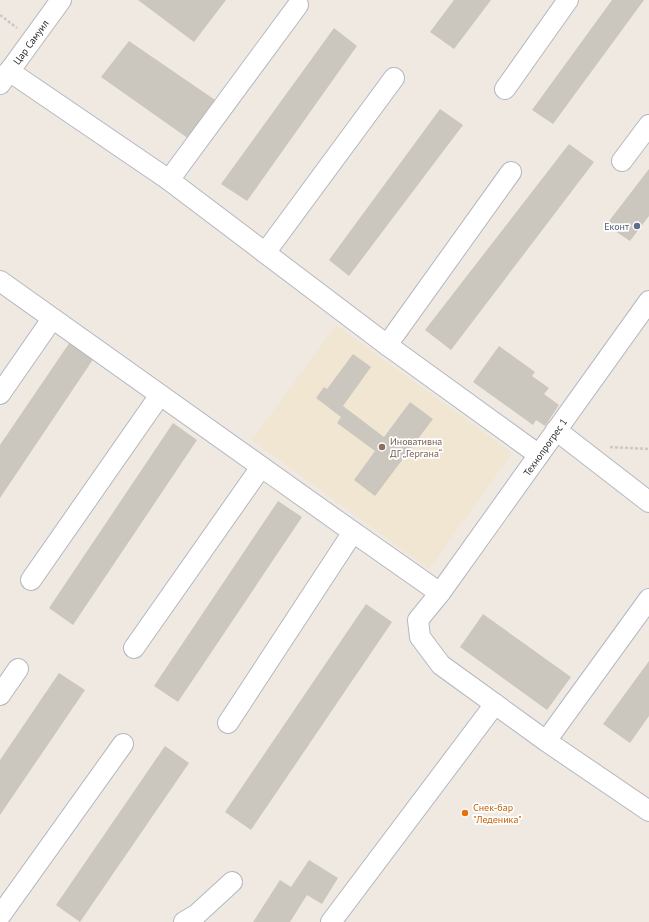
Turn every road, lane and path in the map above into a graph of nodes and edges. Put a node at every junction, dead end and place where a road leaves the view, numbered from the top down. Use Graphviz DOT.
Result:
graph roads {
  1 [pos="61,0"];
  2 [pos="568,0"];
  3 [pos="298,5"];
  4 [pos="5,78"];
  5 [pos="394,78"];
  6 [pos="505,89"];
  7 [pos="649,125"];
  8 [pos="622,161"];
  9 [pos="511,172"];
  10 [pos="169,180"];
  11 [pos="265,253"];
  12 [pos="0,281"];
  13 [pos="649,301"];
  14 [pos="52,318"];
  15 [pos="387,346"];
  16 [pos="0,394"];
  17 [pos="160,395"];
  18 [pos="556,430"];
  19 [pos="605,447"];
  20 [pos="649,449"];
  21 [pos="540,454"];
  22 [pos="261,467"];
  23 [pos="649,502"];
  24 [pos="353,532"];
  25 [pos="31,580"];
  26 [pos="440,592"];
  27 [pos="649,599"];
  28 [pos="134,648"];
  29 [pos="18,669"];
  30 [pos="0,695"];
  31 [pos="495,704"];
  32 [pos="228,723"];
  33 [pos="546,741"];
  34 [pos="123,744"];
  35 [pos="649,811"];
  36 [pos="232,882"];
  37 [pos="0,917"];
  38 [pos="7,922"];
  39 [pos="184,922"];
  40 [pos="331,922"];
  1 -- 4 [label="street, Цар Самуил"];
  2 -- 6 [label="street"];
  3 -- 10 [label="street"];
  4 -- 10 [label="street"];
  5 -- 11 [label="street"];
  7 -- 8 [label="street"];
  9 -- 15 [label="street"];
  10 -- 11 [label="street"];
  11 -- 15 [label="street"];
  12 -- 14 [label="street"];
  13 -- 18 [label="street, Технопрогрес 1"];
  14 -- 16 [label="street"];
  14 -- 17 [label="street"];
  15 -- 21 [label="street"];
  17 -- 22 [label="street"];
  17 -- 25 [label="street"];
  18 -- 21 [label="street, Технопрогрес 1"];
  18 -- 23 [label="street"];
  19 -- 20 [label="path"];
  21 -- 26 [label="street, Технопрогрес 1"];
  22 -- 24 [label="street"];
  22 -- 28 [label="street"];
  24 -- 26 [label="street"];
  24 -- 32 [label="street"];
  26 -- 31 [label="street, Технопрогрес 1"];
  27 -- 33 [label="street"];
  29 -- 30 [label="street"];
  31 -- 33 [label="street, Технопрогрес 1"];
  31 -- 40 [label="street"];
  33 -- 35 [label="street, Технопрогрес 1"];
  34 -- 37 [label="street"];
  36 -- 39 [label="street"];
  37 -- 38 [label="street"];
}
